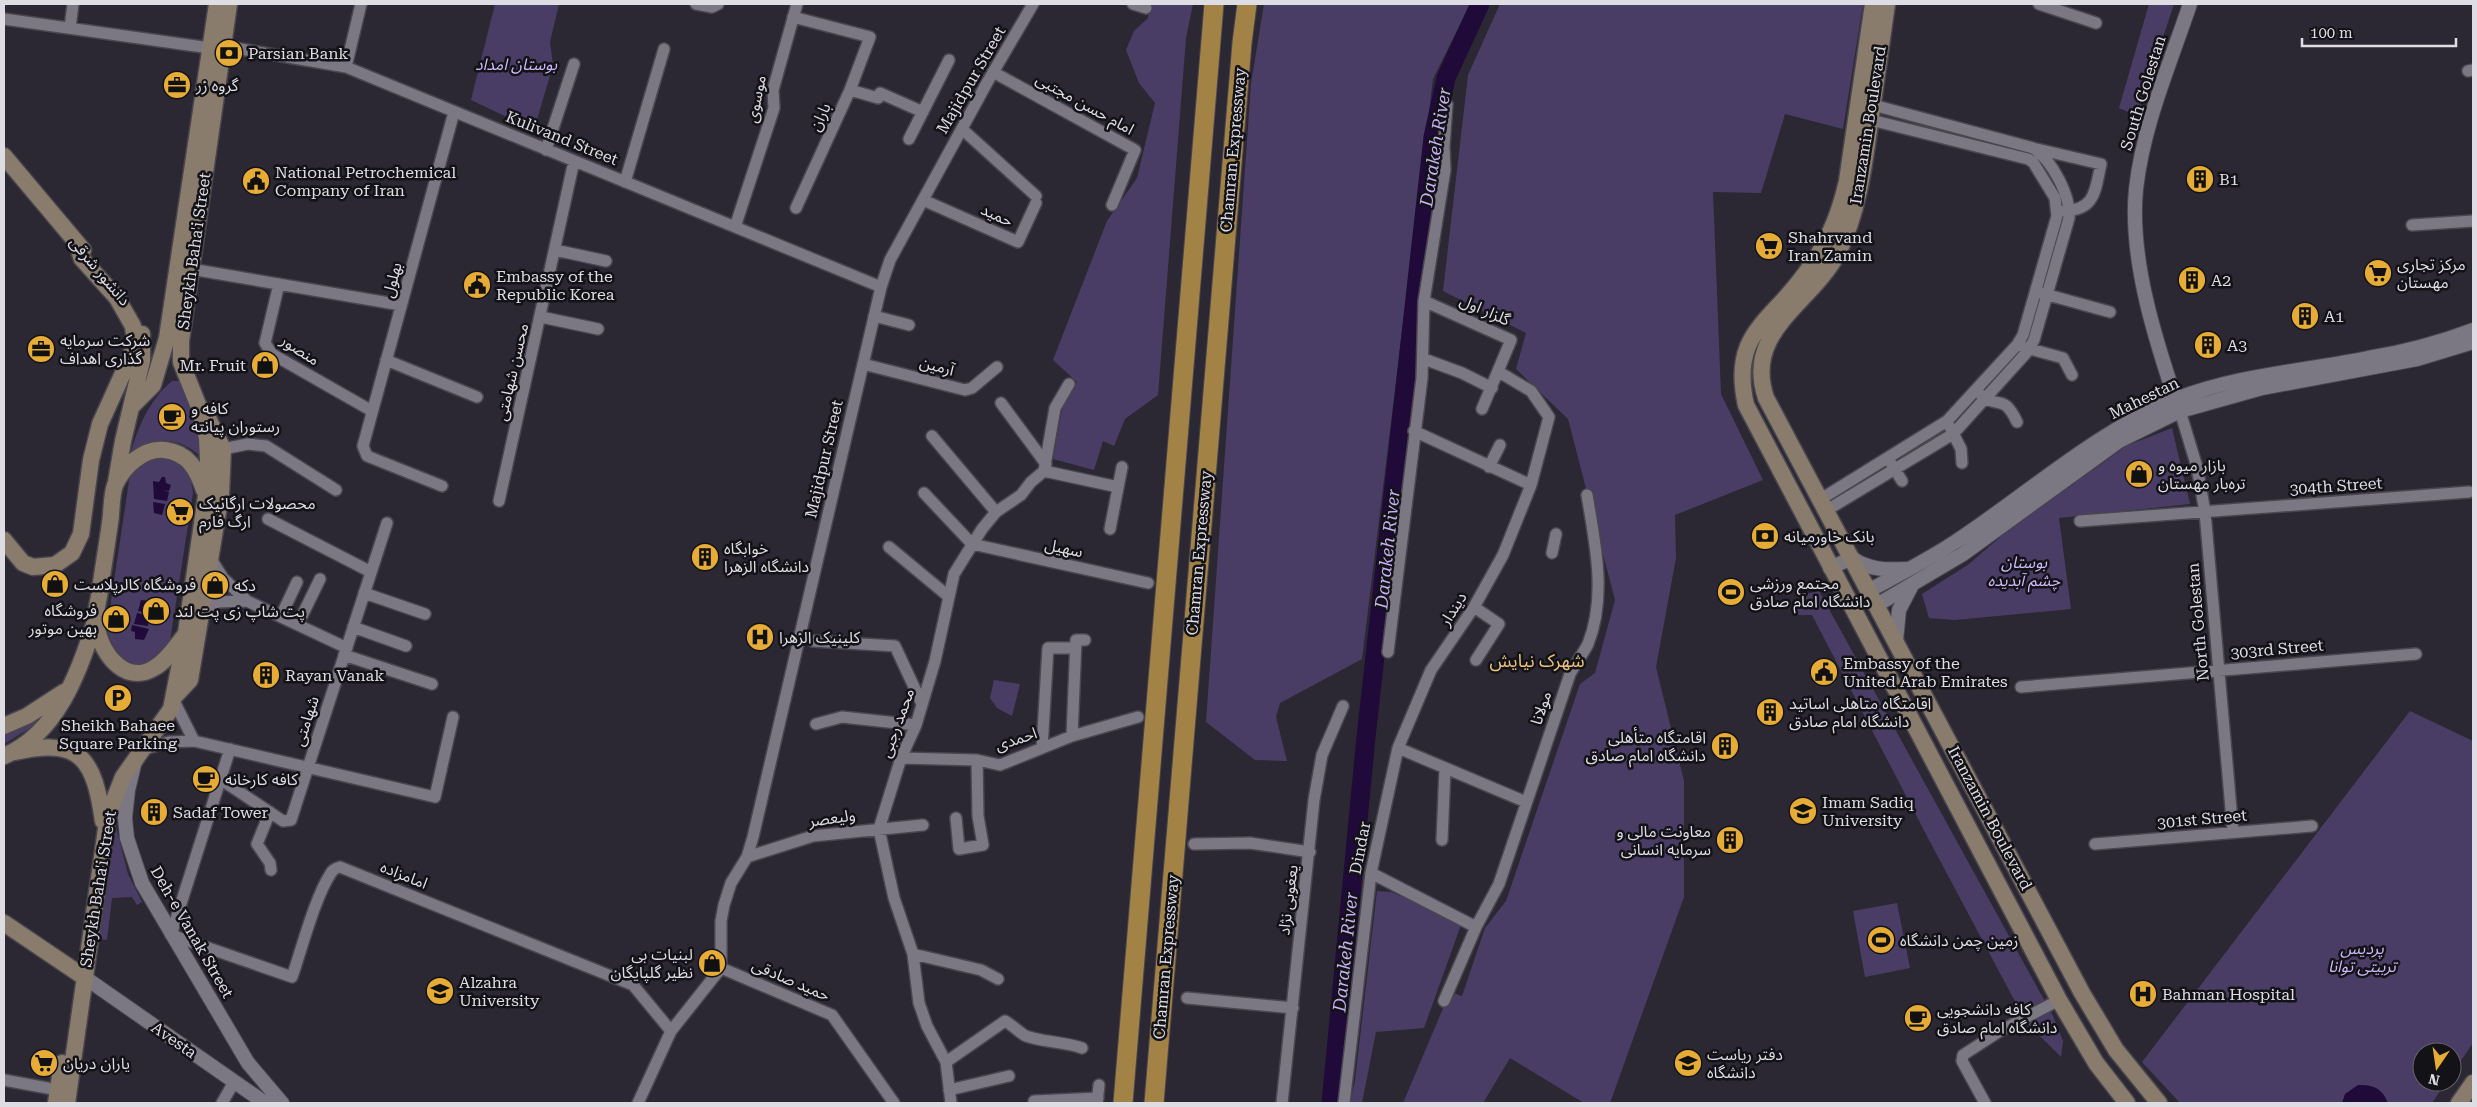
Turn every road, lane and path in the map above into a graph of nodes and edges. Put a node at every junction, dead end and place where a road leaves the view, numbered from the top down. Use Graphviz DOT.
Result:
graph roads {
  1 [pos="73,4"];
  2 [pos="217,4"];
  3 [pos="229,4"];
  4 [pos="361,4"];
  5 [pos="696,4"];
  6 [pos="718,4"];
  7 [pos="797,4"];
  8 [pos="1033,4"];
  9 [pos="1133,4"];
  10 [pos="1214,4"];
  11 [pos="1247,4"];
  12 [pos="1873,4"];
  13 [pos="1887,4"];
  14 [pos="2039,4"];
  15 [pos="2190,4"];
  16 [pos="1146,8"];
  17 [pos="793,17"];
  18 [pos="4,19"];
  19 [pos="2096,23"];
  20 [pos="70,28"];
  21 [pos="217,47"];
  22 [pos="664,49"];
  23 [pos="949,60"];
  24 [pos="574,64"];
  25 [pos="346,67"];
  26 [pos="993,72"];
  27 [pos="850,90"];
  28 [pos="1447,104"];
  29 [pos="454,112"];
  30 [pos="923,112"];
  31 [pos="1875,115"];
  32 [pos="962,129"];
  33 [pos="910,139"];
  34 [pos="2033,148"];
  35 [pos="546,150"];
  36 [pos="4,156"];
  37 [pos="574,161"];
  38 [pos="625,182"];
  39 [pos="922,200"];
  40 [pos="1112,205"];
  41 [pos="796,208"];
  42 [pos="2070,211"];
  43 [pos="2057,212"];
  44 [pos="2473,221"];
  45 [pos="2412,225"];
  46 [pos="735,227"];
  47 [pos="76,242"];
  48 [pos="555,250"];
  49 [pos="606,261"];
  50 [pos="191,269"];
  51 [pos="279,284"];
  52 [pos="881,287"];
  53 [pos="2035,291"];
  54 [pos="2047,295"];
  55 [pos="1424,301"];
  56 [pos="402,305"];
  57 [pos="2110,312"];
  58 [pos="874,316"];
  59 [pos="541,317"];
  60 [pos="910,325"];
  61 [pos="598,329"];
  62 [pos="2473,330"];
  63 [pos="2473,342"];
  64 [pos="2017,345"];
  65 [pos="2029,349"];
  66 [pos="1424,359"];
  67 [pos="386,360"];
  68 [pos="863,364"];
  69 [pos="997,367"];
  70 [pos="1499,372"];
  71 [pos="2072,375"];
  72 [pos="2285,378"];
  73 [pos="1069,384"];
  74 [pos="1492,388"];
  75 [pos="1976,390"];
  76 [pos="478,397"];
  77 [pos="1985,398"];
  78 [pos="1001,403"];
  79 [pos="132,406"];
  80 [pos="2178,406"];
  81 [pos="200,407"];
  82 [pos="1482,410"];
  83 [pos="372,411"];
  84 [pos="1947,421"];
  85 [pos="2017,422"];
  86 [pos="1414,431"];
  87 [pos="1953,434"];
  88 [pos="932,436"];
  89 [pos="1500,445"];
  90 [pos="223,449"];
  91 [pos="1888,457"];
  92 [pos="1962,463"];
  93 [pos="1122,467"];
  94 [pos="1489,467"];
  95 [pos="1045,468"];
  96 [pos="1894,468"];
  97 [pos="1902,481"];
  98 [pos="115,485"];
  99 [pos="1531,485"];
  100 [pos="442,486"];
  101 [pos="1118,488"];
  102 [pos="336,490"];
  103 [pos="2468,492"];
  104 [pos="924,493"];
  105 [pos="1587,494"];
  106 [pos="206,496"];
  107 [pos="499,501"];
  108 [pos="1824,504"];
  109 [pos="996,512"];
  110 [pos="2205,512"];
  111 [pos="268,519"];
  112 [pos="2080,521"];
  113 [pos="387,523"];
  114 [pos="1110,529"];
  115 [pos="1556,534"];
  116 [pos="4,540"];
  117 [pos="972,544"];
  118 [pos="889,547"];
  119 [pos="1552,553"];
  120 [pos="1852,558"];
  121 [pos="211,559"];
  122 [pos="1830,568"];
  123 [pos="1909,568"];
  124 [pos="371,572"];
  125 [pos="320,579"];
  126 [pos="297,582"];
  127 [pos="1148,583"];
  128 [pos="1913,584"];
  129 [pos="364,592"];
  130 [pos="948,596"];
  131 [pos="1873,598"];
  132 [pos="247,600"];
  133 [pos="1848,601"];
  134 [pos="1474,607"];
  135 [pos="203,611"];
  136 [pos="425,614"];
  137 [pos="282,616"];
  138 [pos="1856,616"];
  139 [pos="96,621"];
  140 [pos="298,624"];
  141 [pos="353,628"];
  142 [pos="186,633"];
  143 [pos="1085,640"];
  144 [pos="813,641"];
  145 [pos="1896,641"];
  146 [pos="406,646"];
  147 [pos="1075,648"];
  148 [pos="346,651"];
  149 [pos="1388,652"];
  150 [pos="2416,654"];
  151 [pos="1476,660"];
  152 [pos="2218,671"];
  153 [pos="432,684"];
  154 [pos="2021,687"];
  155 [pos="68,689"];
  156 [pos="174,698"];
  157 [pos="922,704"];
  158 [pos="1343,706"];
  159 [pos="453,717"];
  160 [pos="1138,717"];
  161 [pos="816,724"];
  162 [pos="916,725"];
  163 [pos="4,726"];
  164 [pos="1072,736"];
  165 [pos="194,741"];
  166 [pos="1042,748"];
  167 [pos="1398,748"];
  168 [pos="230,749"];
  169 [pos="140,754"];
  170 [pos="5,756"];
  171 [pos="901,758"];
  172 [pos="976,760"];
  173 [pos="309,766"];
  174 [pos="1446,769"];
  175 [pos="220,779"];
  176 [pos="1526,802"];
  177 [pos="270,812"];
  178 [pos="956,818"];
  179 [pos="923,825"];
  180 [pos="2312,826"];
  181 [pos="879,829"];
  182 [pos="105,831"];
  183 [pos="2233,832"];
  184 [pos="1442,840"];
  185 [pos="1194,844"];
  186 [pos="2095,844"];
  187 [pos="1310,852"];
  188 [pos="747,857"];
  189 [pos="271,870"];
  190 [pos="1371,873"];
  191 [pos="4,923"];
  192 [pos="1476,927"];
  193 [pos="171,935"];
  194 [pos="912,954"];
  195 [pos="721,968"];
  196 [pos="80,974"];
  197 [pos="998,979"];
  198 [pos="1187,998"];
  199 [pos="2059,1000"];
  200 [pos="1444,1001"];
  201 [pos="1292,1008"];
  202 [pos="671,1031"];
  203 [pos="1082,1048"];
  204 [pos="946,1062"];
  205 [pos="1009,1076"];
  206 [pos="4,1080"];
  207 [pos="234,1082"];
  208 [pos="2473,1083"];
  209 [pos="1099,1085"];
  210 [pos="949,1090"];
  211 [pos="62,1097"];
  212 [pos="1098,1101"];
  213 [pos="222,1103"];
  214 [pos="264,1103"];
  215 [pos="282,1103"];
  216 [pos="638,1103"];
  217 [pos="894,1103"];
  218 [pos="951,1103"];
  219 [pos="1034,1103"];
  220 [pos="1123,1103"];
  221 [pos="1154,1103"];
  222 [pos="1282,1103"];
  223 [pos="1344,1103"];
  224 [pos="1985,1103"];
  225 [pos="2127,1103"];
  226 [pos="2159,1103"];
  227 [pos="2459,1103"];
  1 -- 20 [label="street"];
  2 -- 21 [label="main road, Sheykh Baha'i Street"];
  3 -- 21 [label="main road, Sheykh Baha'i Street"];
  4 -- 25 [label="street"];
  5 -- 6 [label="street"];
  7 -- 17 [label="street, موسوی"];
  8 -- 26 [label="street, Majidpur Street"];
  9 -- 16 [label="street"];
  10 -- 220 [label="highway, Chamran Expressway"];
  11 -- 221 [label="highway, Chamran Expressway"];
  12 -- 122 [label="main road, Iranzamin Boulevard"];
  13 -- 31 [label="main road, Iranzamin Boulevard"];
  14 -- 19 [label="street"];
  15 -- 80 [label="street, South Golestan"];
  17 -- 27 [label="street, باران"];
  17 -- 46 [label="street, موسوی"];
  18 -- 20 [label="street, Kulivand Street"];
  20 -- 21 [label="street, Kulivand Street"];
  21 -- 25 [label="street, Kulivand Street"];
  21 -- 50 [label="main road, Sheykh Baha'i Street"];
  21 -- 79 [label="main road, Sheykh Baha'i Street"];
  22 -- 38 [label="street"];
  23 -- 30 [label="street"];
  24 -- 35 [label="street"];
  25 -- 29 [label="street, Kulivand Street"];
  26 -- 32 [label="street, Majidpur Street"];
  26 -- 40 [label="street, امام حسن مجتبی"];
  27 -- 30 [label="street"];
  27 -- 41 [label="street, باران"];
  28 -- 55 [label="street"];
  29 -- 35 [label="street, Kulivand Street"];
  29 -- 56 [label="street, بهلول"];
  30 -- 33 [label="street"];
  31 -- 34 [label="street"];
  31 -- 43 [label="street"];
  31 -- 108 [label="main road, Iranzamin Boulevard"];
  32 -- 39 [label="street, Majidpur Street"];
  32 -- 39 [label="street, حمید"];
  34 -- 42 [label="street"];
  34 -- 42 [label="street"];
  35 -- 37 [label="street, Kulivand Street"];
  36 -- 47 [label="main road, دانشور شرقی"];
  37 -- 38 [label="street, Kulivand Street"];
  37 -- 48 [label="street, محسن شهامتی"];
  38 -- 46 [label="street, Kulivand Street"];
  39 -- 52 [label="street, Majidpur Street"];
  42 -- 43 [label="street"];
  42 -- 54 [label="street"];
  43 -- 53 [label="street"];
  44 -- 45 [label="street"];
  46 -- 52 [label="street, Kulivand Street"];
  47 -- 79 [label="main road, دانشور شرقی"];
  47 -- 116 [label="main road"];
  48 -- 49 [label="street"];
  48 -- 59 [label="street, محسن شهامتی"];
  50 -- 51 [label="street"];
  50 -- 81 [label="main road, Sheykh Baha'i Street"];
  51 -- 56 [label="street"];
  51 -- 83 [label="street, منصور"];
  52 -- 58 [label="street, Majidpur Street"];
  53 -- 54 [label="street"];
  53 -- 64 [label="street"];
  54 -- 57 [label="street"];
  54 -- 65 [label="street"];
  55 -- 66 [label="street"];
  55 -- 70 [label="street, گلزار اول"];
  56 -- 67 [label="street, بهلول"];
  58 -- 60 [label="street"];
  58 -- 68 [label="street, Majidpur Street"];
  59 -- 61 [label="street"];
  59 -- 107 [label="street, محسن شهامتی"];
  62 -- 72 [label="street, Mahestan"];
  63 -- 72 [label="street"];
  64 -- 65 [label="street"];
  64 -- 75 [label="street"];
  65 -- 71 [label="street"];
  65 -- 77 [label="street"];
  66 -- 74 [label="street"];
  66 -- 86 [label="street"];
  67 -- 76 [label="street"];
  67 -- 83 [label="street, بهلول"];
  68 -- 69 [label="street, آرمین"];
  68 -- 188 [label="street, Majidpur Street"];
  70 -- 74 [label="street, گلزار اول"];
  70 -- 99 [label="street, دیندار"];
  72 -- 80 [label="street, Mahestan"];
  73 -- 95 [label="street"];
  74 -- 82 [label="street, گلزار اول"];
  75 -- 77 [label="street"];
  75 -- 84 [label="street"];
  77 -- 85 [label="street"];
  77 -- 87 [label="street"];
  78 -- 95 [label="street"];
  79 -- 98 [label="main road"];
  80 -- 110 [label="street, North Golestan"];
  80 -- 123 [label="street, Mahestan"];
  80 -- 128 [label="street"];
  81 -- 90 [label="main road"];
  81 -- 106 [label="main road, Sheykh Baha'i Street"];
  83 -- 100 [label="street, بهلول"];
  84 -- 87 [label="street"];
  84 -- 91 [label="street"];
  86 -- 94 [label="street"];
  86 -- 149 [label="street"];
  87 -- 92 [label="street"];
  87 -- 96 [label="street"];
  88 -- 109 [label="street"];
  89 -- 94 [label="street"];
  90 -- 102 [label="street"];
  90 -- 121 [label="main road"];
  91 -- 96 [label="street"];
  91 -- 108 [label="street"];
  93 -- 101 [label="street"];
  94 -- 99 [label="street"];
  95 -- 101 [label="street"];
  95 -- 109 [label="street, محمد رجبی"];
  96 -- 97 [label="street"];
  96 -- 108 [label="street"];
  98 -- 106 [label="main road"];
  98 -- 139 [label="main road"];
  99 -- 134 [label="street, دیندار"];
  101 -- 114 [label="street"];
  103 -- 110 [label="street, 304th Street"];
  104 -- 117 [label="street"];
  105 -- 176 [label="street, مولانا"];
  106 -- 142 [label="main road, Sheykh Baha'i Street"];
  108 -- 120 [label="main road, Iranzamin Boulevard"];
  109 -- 117 [label="street, محمد رجبی"];
  110 -- 112 [label="street, 304th Street"];
  110 -- 152 [label="street, North Golestan"];
  111 -- 124 [label="street"];
  113 -- 124 [label="street, شهامتی"];
  115 -- 119 [label="street"];
  117 -- 127 [label="street, سهیل"];
  117 -- 130 [label="street, محمد رجبی"];
  118 -- 130 [label="street"];
  120 -- 122 [label="street"];
  120 -- 123 [label="street"];
  120 -- 131 [label="main road, Iranzamin Boulevard"];
  121 -- 132 [label="street"];
  121 -- 135 [label="main road"];
  122 -- 133 [label="main road, Iranzamin Boulevard"];
  123 -- 131 [label="street, Mahestan"];
  124 -- 129 [label="street, شهامتی"];
  125 -- 140 [label="street"];
  126 -- 137 [label="street"];
  128 -- 131 [label="street"];
  128 -- 145 [label="street"];
  129 -- 136 [label="street"];
  129 -- 141 [label="street, شهامتی"];
  130 -- 157 [label="street, محمد رجبی"];
  131 -- 133 [label="main road"];
  131 -- 138 [label="main road"];
  131 -- 145 [label="main road, Iranzamin Boulevard"];
  132 -- 135 [label="street"];
  132 -- 137 [label="street"];
  133 -- 138 [label="main road, Iranzamin Boulevard"];
  134 -- 151 [label="street"];
  134 -- 167 [label="street, دیندار"];
  135 -- 156 [label="main road"];
  137 -- 140 [label="street"];
  138 -- 199 [label="main road, Iranzamin Boulevard"];
  139 -- 142 [label="main road"];
  139 -- 155 [label="main road"];
  140 -- 148 [label="street"];
  141 -- 146 [label="street"];
  141 -- 148 [label="street, شهامتی"];
  142 -- 156 [label="main road, Sheykh Baha'i Street"];
  143 -- 147 [label="street"];
  144 -- 157 [label="street"];
  145 -- 226 [label="main road, Iranzamin Boulevard"];
  147 -- 164 [label="street"];
  147 -- 166 [label="street"];
  148 -- 153 [label="street"];
  148 -- 173 [label="street, شهامتی"];
  150 -- 152 [label="street, 303rd Street"];
  152 -- 154 [label="street, 303rd Street"];
  152 -- 183 [label="street, North Golestan"];
  155 -- 163 [label="main road"];
  155 -- 170 [label="main road"];
  156 -- 165 [label="street"];
  156 -- 169 [label="main road, Sheykh Baha'i Street"];
  157 -- 162 [label="street, محمد رجبی"];
  158 -- 187 [label="street, یعغوبی نژاد"];
  159 -- 173 [label="street"];
  160 -- 164 [label="street, احمدی"];
  161 -- 162 [label="street"];
  162 -- 171 [label="street, محمد رجبی"];
  164 -- 166 [label="street, احمدی"];
  165 -- 168 [label="street"];
  165 -- 169 [label="street"];
  166 -- 172 [label="street, احمدی"];
  167 -- 174 [label="street"];
  167 -- 190 [label="street, Dindar"];
  168 -- 173 [label="street"];
  168 -- 175 [label="street"];
  169 -- 182 [label="main road, Sheykh Baha'i Street"];
  169 -- 193 [label="street, Deh-e Vanak Street"];
  170 -- 182 [label="main road"];
  171 -- 172 [label="street, احمدی"];
  171 -- 181 [label="street, محمد رجبی"];
  172 -- 178 [label="street"];
  173 -- 177 [label="street, شهامتی"];
  174 -- 176 [label="street"];
  174 -- 184 [label="street"];
  175 -- 177 [label="street, شهامتی"];
  175 -- 193 [label="street"];
  176 -- 192 [label="street, مولانا"];
  177 -- 189 [label="street"];
  179 -- 181 [label="street, ولیعصر"];
  180 -- 183 [label="street, 301st Street"];
  181 -- 188 [label="street, ولیعصر"];
  181 -- 194 [label="street, محمد رجبی"];
  182 -- 196 [label="main road, Sheykh Baha'i Street"];
  183 -- 186 [label="street, 301st Street"];
  185 -- 187 [label="street"];
  187 -- 201 [label="street, یعغوبی نژاد"];
  188 -- 195 [label="street, Majidpur Street"];
  190 -- 192 [label="street"];
  190 -- 223 [label="street, Dindar"];
  191 -- 196 [label="main road, Avesta"];
  192 -- 200 [label="street, مولانا"];
  193 -- 202 [label="street, امامزاده"];
  193 -- 215 [label="street, Deh-e Vanak Street"];
  194 -- 197 [label="street"];
  194 -- 204 [label="street, محمد رجبی"];
  195 -- 202 [label="street"];
  195 -- 217 [label="street, حمید صادقی"];
  196 -- 207 [label="street, Avesta"];
  196 -- 211 [label="main road, Sheykh Baha'i Street"];
  198 -- 201 [label="street"];
  199 -- 224 [label="street"];
  199 -- 225 [label="main road, Iranzamin Boulevard"];
  201 -- 222 [label="street, یعغوبی نژاد"];
  202 -- 216 [label="street"];
  203 -- 204 [label="street"];
  204 -- 210 [label="street, محمد رجبی"];
  205 -- 210 [label="street"];
  206 -- 211 [label="street"];
  207 -- 213 [label="street"];
  207 -- 214 [label="street, Avesta"];
  208 -- 227 [label="main road"];
  209 -- 212 [label="street"];
  210 -- 218 [label="street, محمد رجبی"];
  212 -- 219 [label="street"];
}
